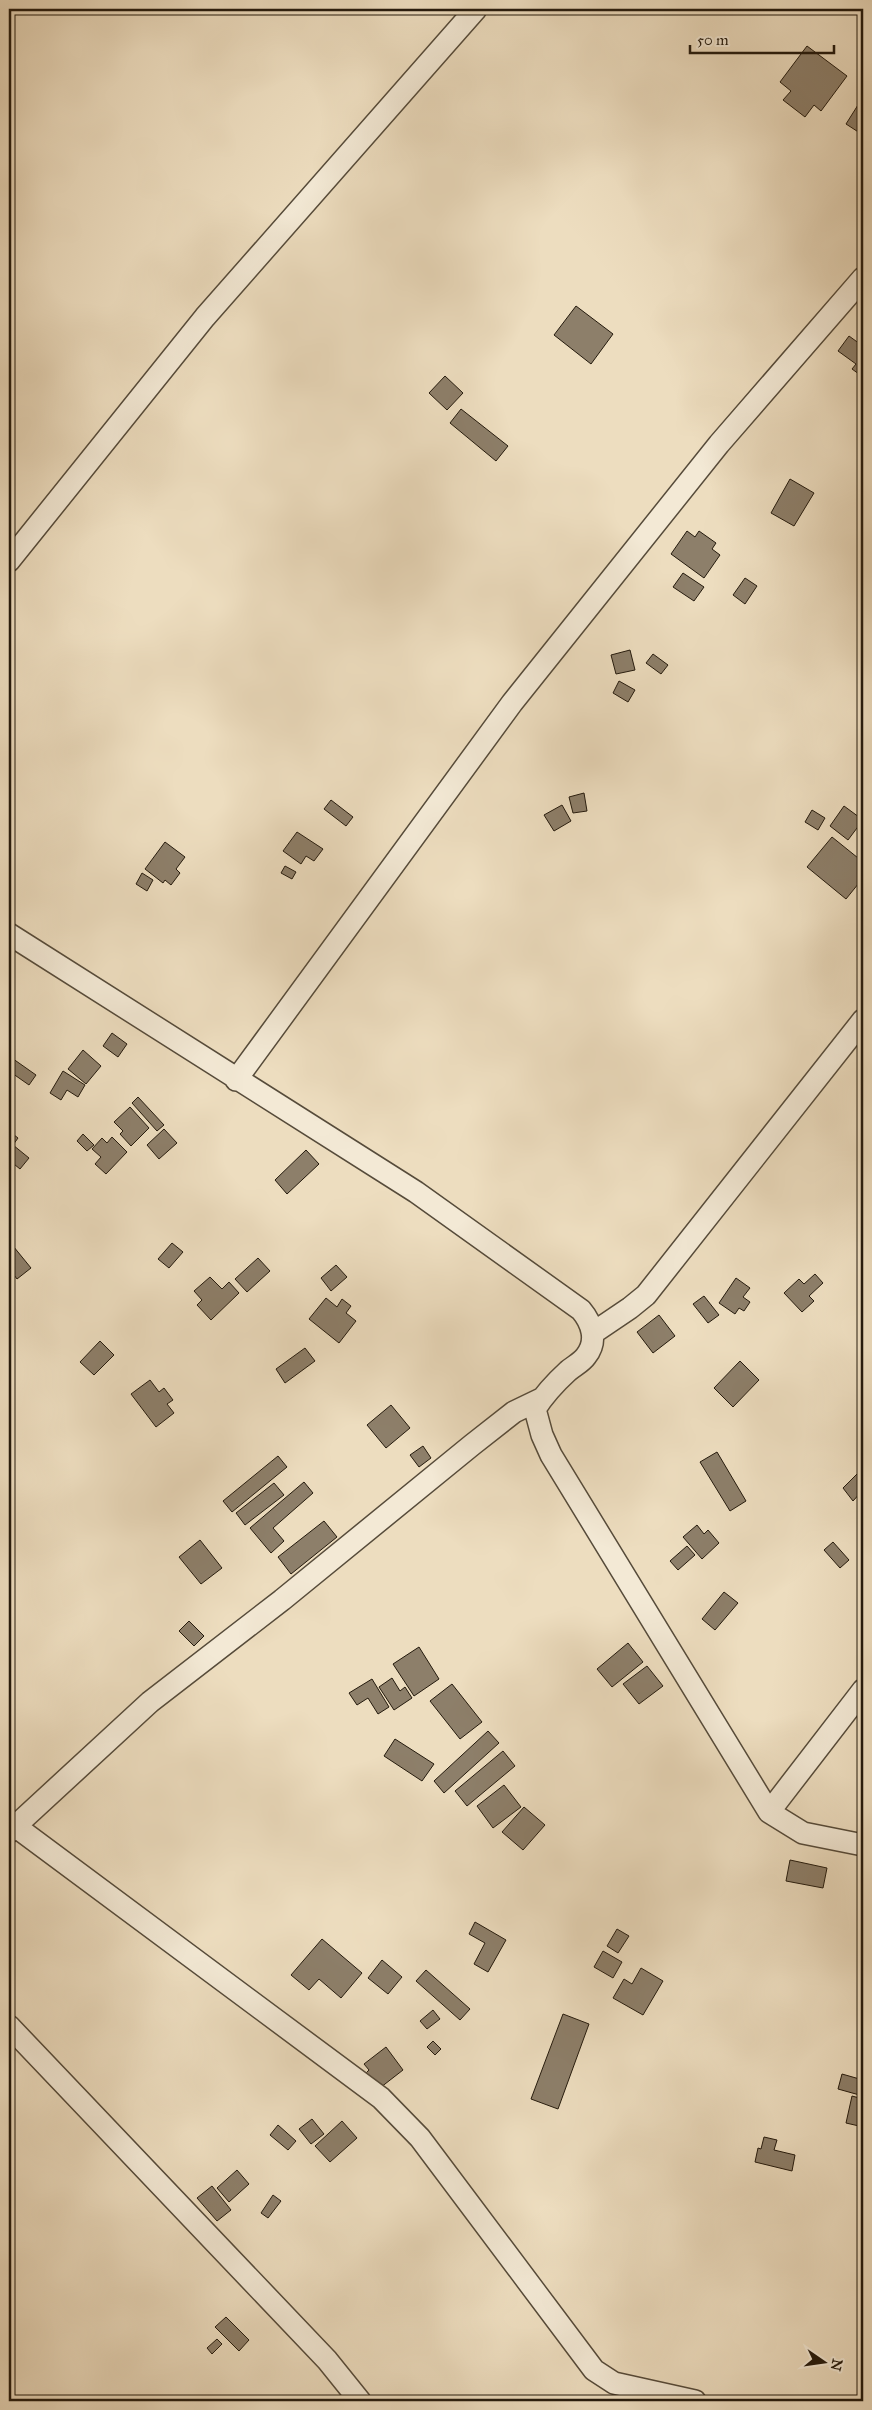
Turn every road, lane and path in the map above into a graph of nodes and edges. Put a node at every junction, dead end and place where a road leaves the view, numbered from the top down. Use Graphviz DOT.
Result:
graph roads {
  1 [pos="476,9"];
  2 [pos="863,278"];
  3 [pos="9,561"];
  4 [pos="9,934"];
  5 [pos="863,1020"];
  6 [pos="236,1080"];
  7 [pos="593,1332"];
  8 [pos="541,1400"];
  9 [pos="863,1690"];
  10 [pos="769,1812"];
  11 [pos="12,1829"];
  12 [pos="863,1845"];
  13 [pos="9,2026"];
  14 [pos="360,2401"];
  15 [pos="695,2401"];
  1 -- 3 [label="street"];
  2 -- 6 [label="street"];
  4 -- 6 [label="street"];
  5 -- 7 [label="street"];
  6 -- 7 [label="street"];
  7 -- 8 [label="street"];
  8 -- 10 [label="street"];
  8 -- 11 [label="street"];
  9 -- 10 [label="street"];
  10 -- 12 [label="street"];
  11 -- 15 [label="street"];
  13 -- 14 [label="street"];
}
